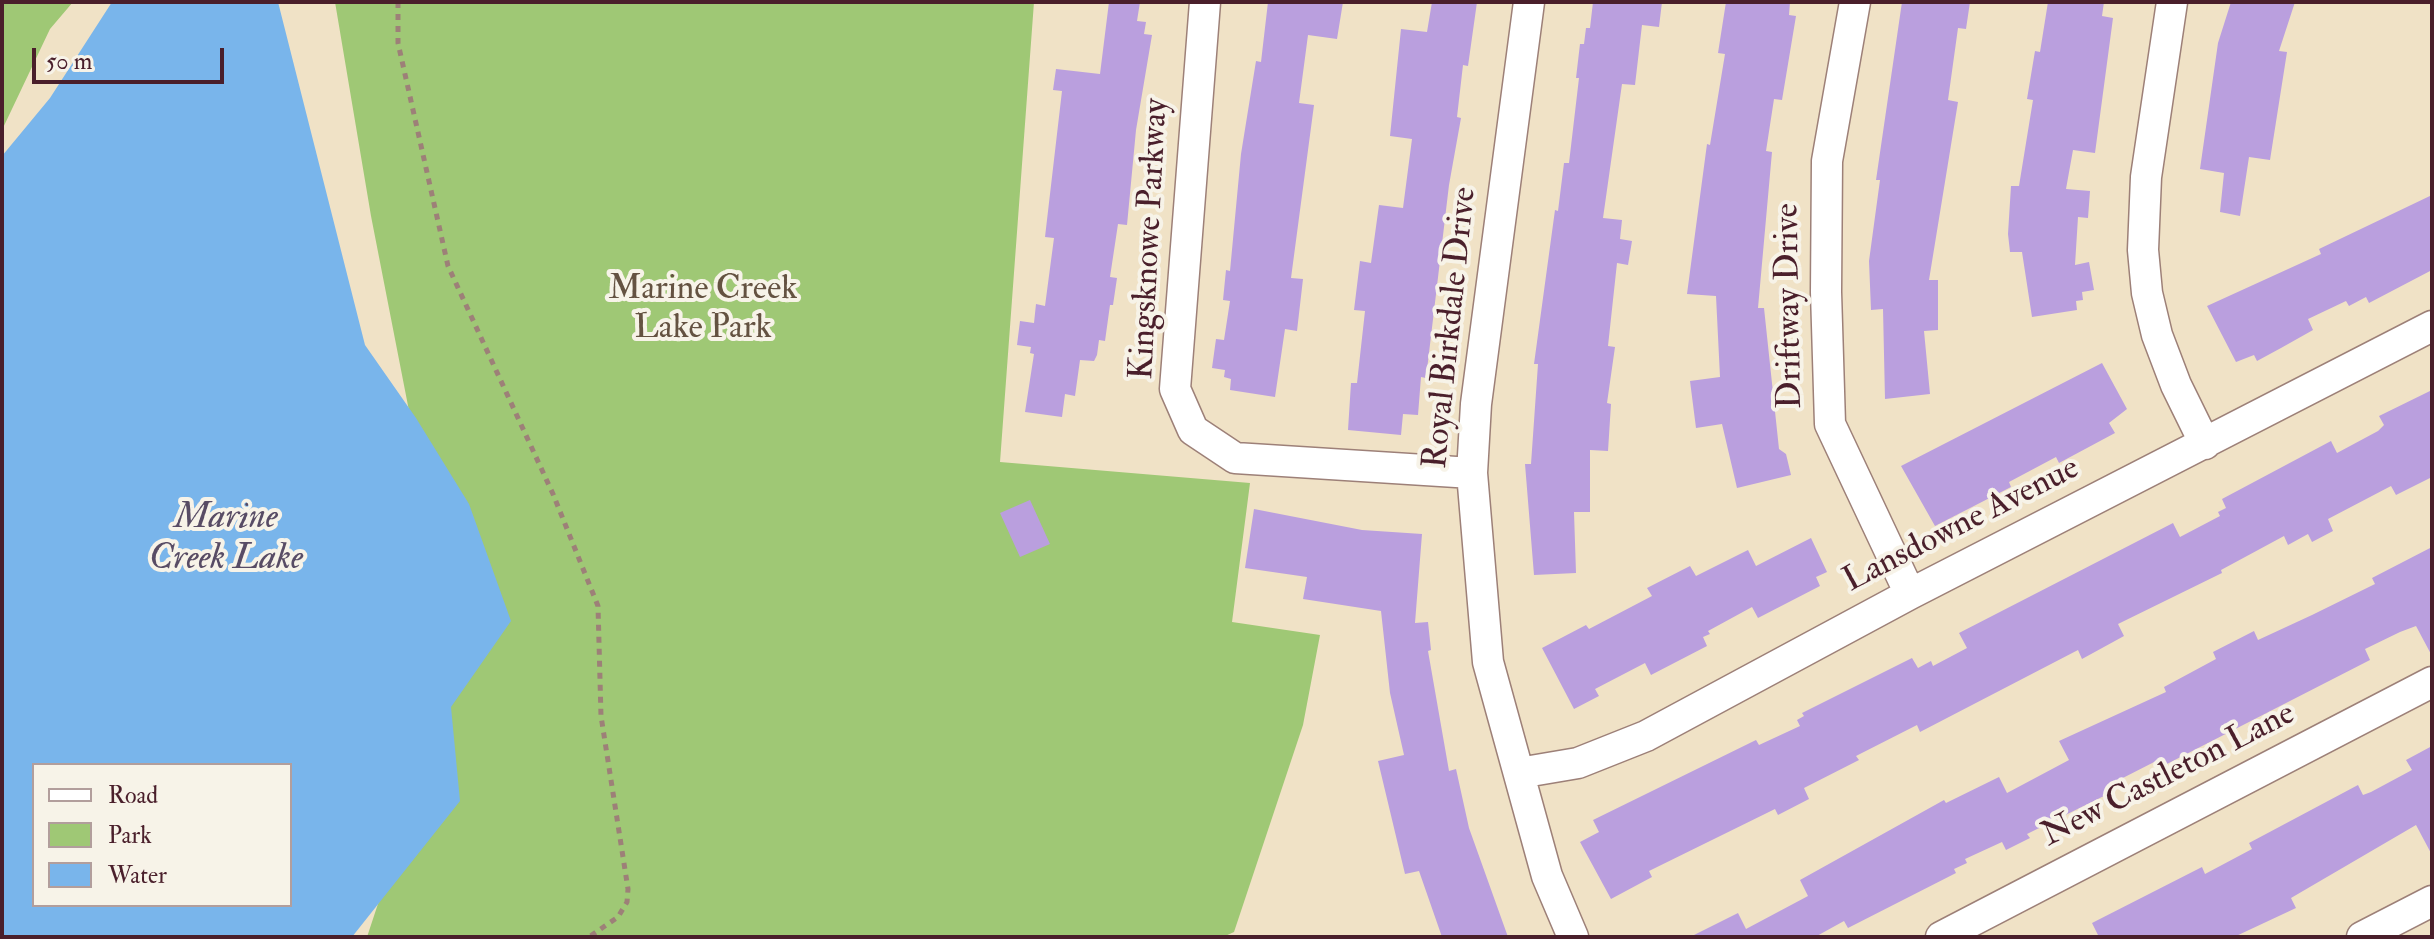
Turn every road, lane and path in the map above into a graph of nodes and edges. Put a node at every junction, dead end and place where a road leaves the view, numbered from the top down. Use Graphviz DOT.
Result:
graph roads {
  1 [pos="398,2"];
  2 [pos="1205,2"];
  3 [pos="1529,2"];
  4 [pos="1855,2"];
  5 [pos="2172,2"];
  6 [pos="2432,326"];
  7 [pos="2205,444"];
  8 [pos="1472,473"];
  9 [pos="1910,594"];
  10 [pos="2432,682"];
  11 [pos="1519,773"];
  12 [pos="2432,901"];
  13 [pos="589,937"];
  14 [pos="1573,937"];
  15 [pos="1941,937"];
  16 [pos="2362,937"];
  1 -- 13 [label="path"];
  2 -- 8 [label="street, Kingsknowe Parkway"];
  3 -- 8 [label="street, Royal Birkdale Drive"];
  4 -- 9 [label="street, Driftway Drive"];
  5 -- 7 [label="street"];
  6 -- 7 [label="street, Lansdowne Avenue"];
  7 -- 9 [label="street, Lansdowne Avenue"];
  8 -- 11 [label="street, Royal Birkdale Drive"];
  9 -- 11 [label="street, Lansdowne Avenue"];
  10 -- 15 [label="street, New Castleton Lane"];
  11 -- 14 [label="street, Royal Birkdale Drive"];
  12 -- 16 [label="street"];
}
